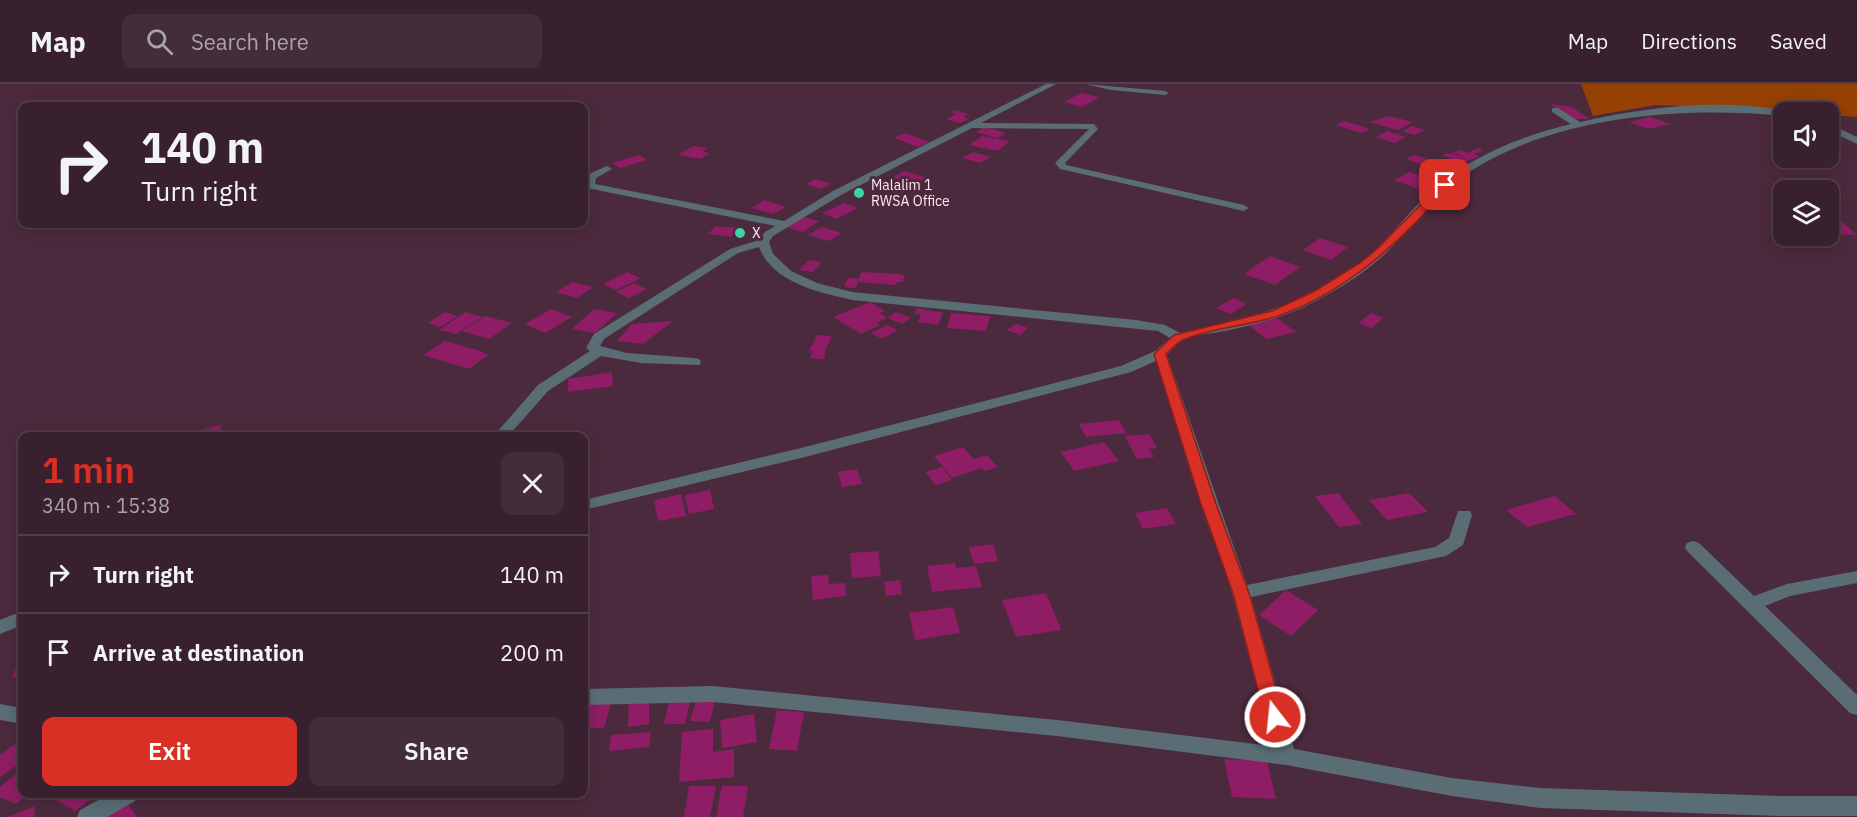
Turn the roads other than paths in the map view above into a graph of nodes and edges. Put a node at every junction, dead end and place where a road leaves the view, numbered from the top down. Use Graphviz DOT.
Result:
graph roads {
  1 [pos="1052,84"];
  2 [pos="1089,84"];
  3 [pos="1165,93"];
  4 [pos="1555,110"];
  5 [pos="1773,112"];
  6 [pos="970,126"];
  7 [pos="1579,126"];
  8 [pos="1839,132"];
  9 [pos="1857,141"];
  10 [pos="607,169"];
  11 [pos="1244,208"];
  12 [pos="784,224"];
  13 [pos="763,242"];
  14 [pos="1178,337"];
  15 [pos="598,352"];
  16 [pos="1160,354"];
  17 [pos="694,362"];
  18 [pos="505,431"];
  19 [pos="588,504"];
  20 [pos="1464,515"];
  21 [pos="1693,547"];
  22 [pos="1857,577"];
  23 [pos="1241,593"];
  24 [pos="1751,604"];
  25 [pos="18,620"];
  26 [pos="0,627"];
  27 [pos="588,697"];
  28 [pos="1857,707"];
  29 [pos="0,712"];
  30 [pos="18,715"];
  31 [pos="1286,756"];
  32 [pos="120,798"];
  33 [pos="1857,807"];
  34 [pos="88,817"];
  1 -- 6 [label="street"];
  2 -- 3 [label="street"];
  4 -- 7 [label="street"];
  5 -- 7 [label="street"];
  6 -- 11 [label="street"];
  6 -- 12 [label="street"];
  7 -- 14 [label="street"];
  8 -- 9 [label="street"];
  10 -- 12 [label="street"];
  12 -- 13 [label="street"];
  13 -- 14 [label="street"];
  13 -- 15 [label="street"];
  14 -- 16 [label="street"];
  15 -- 17 [label="street"];
  15 -- 18 [label="street"];
  16 -- 19 [label="street"];
  16 -- 23 [label="street"];
  20 -- 23 [label="street"];
  21 -- 24 [label="street"];
  22 -- 24 [label="street"];
  23 -- 31 [label="street"];
  24 -- 28 [label="street"];
  25 -- 26 [label="street"];
  27 -- 31 [label="street"];
  29 -- 30 [label="street"];
  31 -- 33 [label="street"];
  32 -- 34 [label="street"];
}
